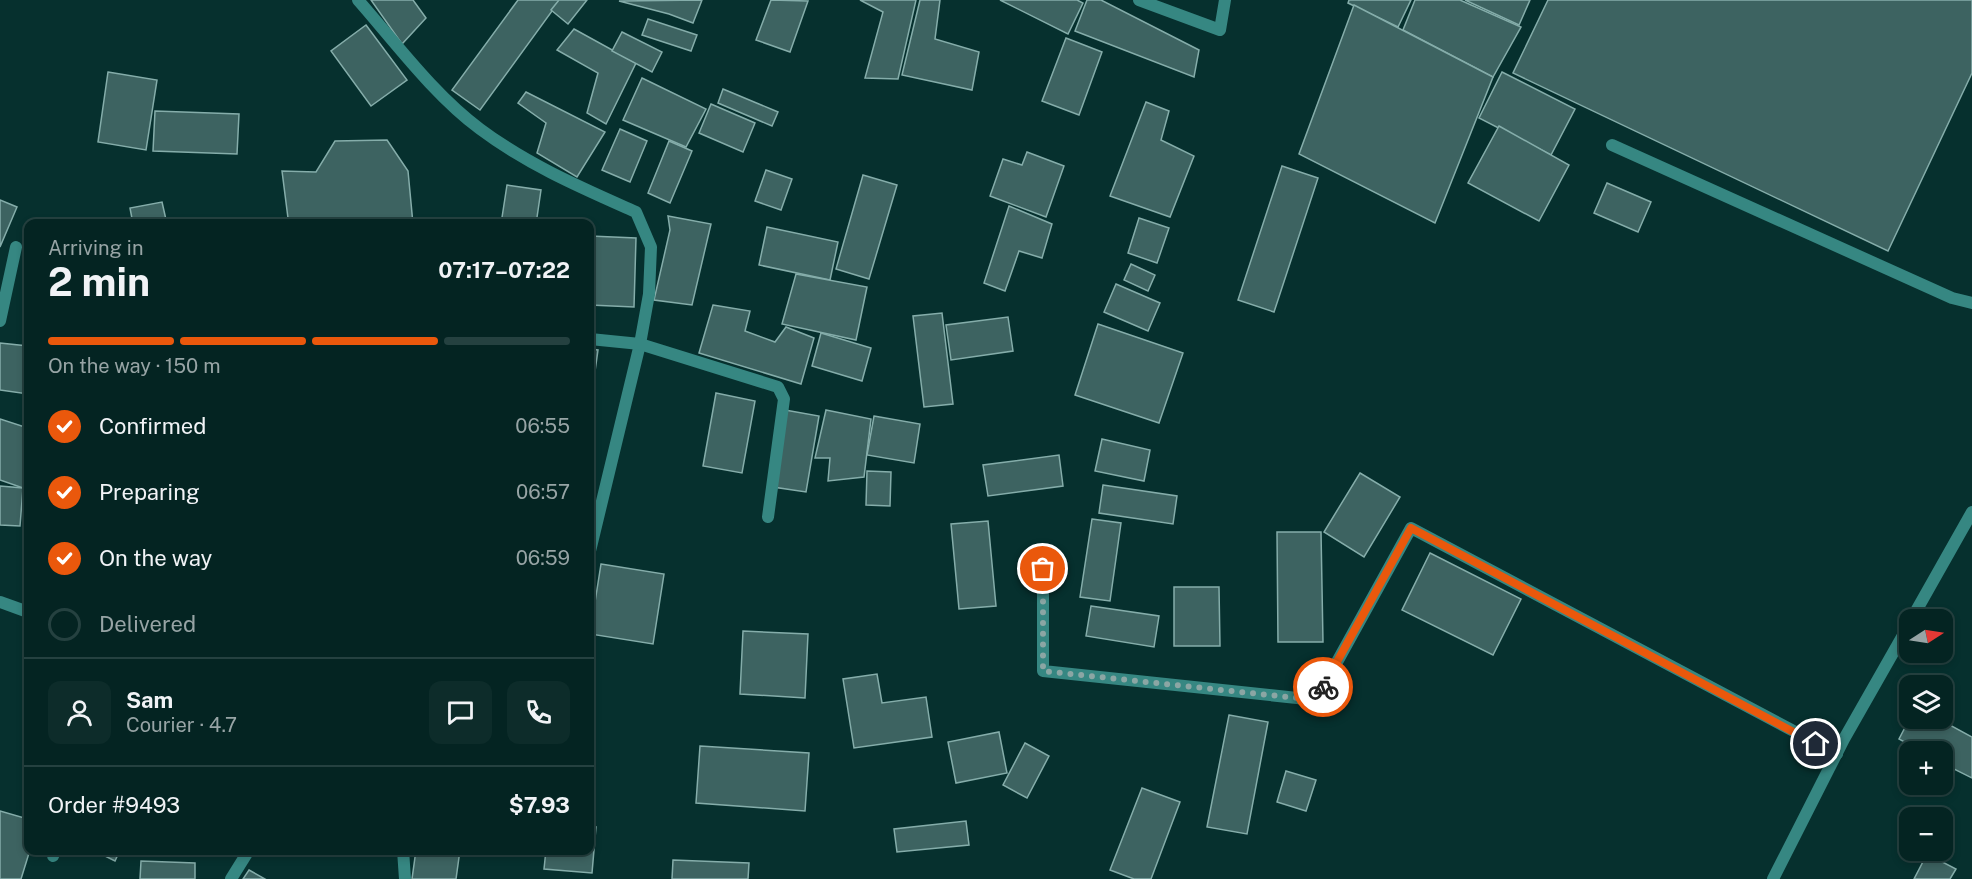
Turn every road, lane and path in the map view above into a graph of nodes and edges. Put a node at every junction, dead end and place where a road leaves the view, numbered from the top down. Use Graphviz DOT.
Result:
graph roads {
  1 [pos="358,0"];
  2 [pos="1139,0"];
  3 [pos="1225,0"];
  4 [pos="1612,146"];
  5 [pos="16,247"];
  6 [pos="1972,303"];
  7 [pos="0,321"];
  8 [pos="594,339"];
  9 [pos="640,344"];
  10 [pos="1972,512"];
  11 [pos="768,517"];
  12 [pos="594,534"];
  13 [pos="1043,569"];
  14 [pos="0,602"];
  15 [pos="1917,609"];
  16 [pos="24,611"];
  17 [pos="1899,641"];
  18 [pos="1837,754"];
  19 [pos="246,855"];
  20 [pos="404,855"];
  21 [pos="231,879"];
  22 [pos="405,879"];
  23 [pos="1773,879"];
  1 -- 9 [label="street"];
  2 -- 3 [label="street"];
  4 -- 6 [label="street"];
  5 -- 7 [label="street"];
  8 -- 9 [label="street"];
  9 -- 11 [label="street"];
  9 -- 12 [label="street"];
  10 -- 15 [label="street"];
  13 -- 18 [label="street"];
  14 -- 16 [label="street"];
  17 -- 18 [label="street"];
  18 -- 23 [label="street"];
  19 -- 21 [label="street"];
  20 -- 22 [label="street"];
}
